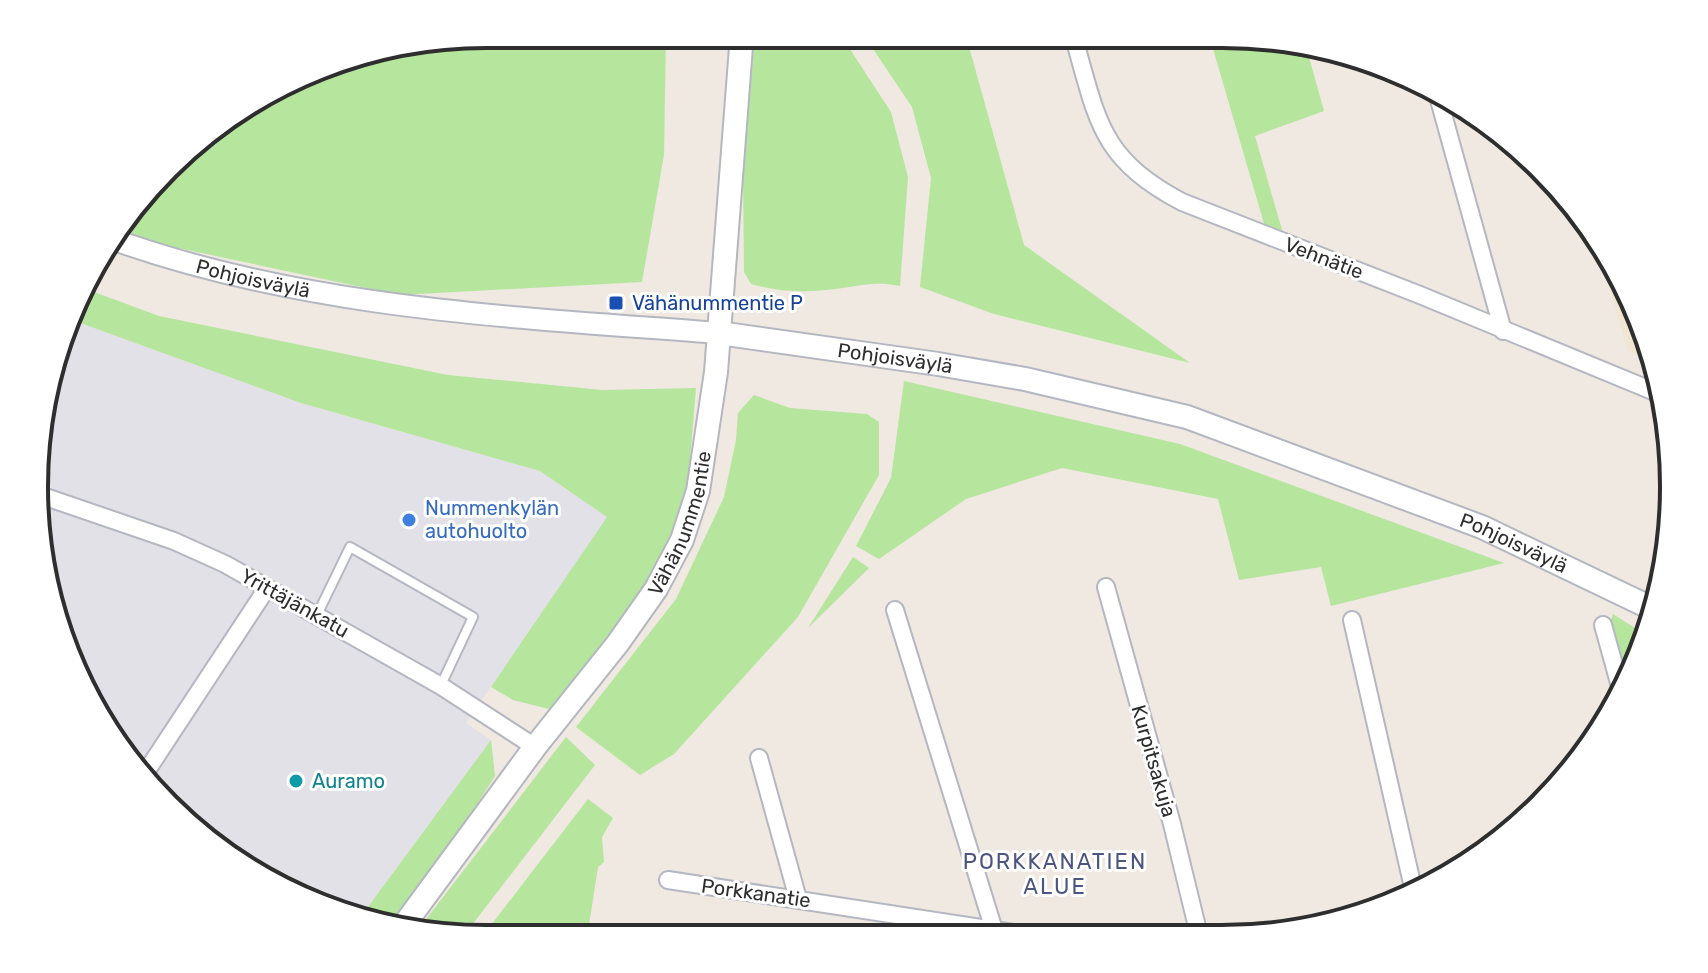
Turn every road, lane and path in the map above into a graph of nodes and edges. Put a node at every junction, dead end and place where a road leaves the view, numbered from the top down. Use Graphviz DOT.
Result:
graph roads {
  1 [pos="741,48"];
  2 [pos="1077,48"];
  3 [pos="1441,107"];
  4 [pos="122,243"];
  5 [pos="1503,331"];
  6 [pos="719,333"];
  7 [pos="1649,390"];
  8 [pos="48,498"];
  9 [pos="1106,587"];
  10 [pos="267,588"];
  11 [pos="1644,604"];
  12 [pos="895,610"];
  13 [pos="317,615"];
  14 [pos="1352,620"];
  15 [pos="1603,625"];
  16 [pos="1617,676"];
  17 [pos="441,686"];
  18 [pos="535,747"];
  19 [pos="759,758"];
  20 [pos="150,767"];
  21 [pos="668,880"];
  22 [pos="1412,882"];
  23 [pos="798,899"];
  24 [pos="409,918"];
  25 [pos="962,925"];
  26 [pos="992,925"];
  27 [pos="1197,925"];
  1 -- 6 [label="main road, Vähänummentie"];
  2 -- 5 [label="street, Vehnätie"];
  3 -- 5 [label="street"];
  4 -- 6 [label="street, Pohjoisväylä"];
  5 -- 7 [label="street, Vehnätie"];
  6 -- 11 [label="main road, Pohjoisväylä"];
  6 -- 18 [label="main road, Vähänummentie"];
  8 -- 10 [label="street, Yrittäjänkatu"];
  9 -- 27 [label="street, Kurpitsakuja"];
  10 -- 13 [label="street, Yrittäjänkatu"];
  10 -- 20 [label="street"];
  12 -- 26 [label="street"];
  13 -- 17 [label="street, Yrittäjänkatu"];
  13 -- 17 [label="lane"];
  14 -- 22 [label="street"];
  15 -- 16 [label="street"];
  17 -- 18 [label="street, Yrittäjänkatu"];
  18 -- 24 [label="main road, Vähänummentie"];
  19 -- 23 [label="street"];
  21 -- 23 [label="street, Porkkanatie"];
  23 -- 25 [label="street, Porkkanatie"];
}
